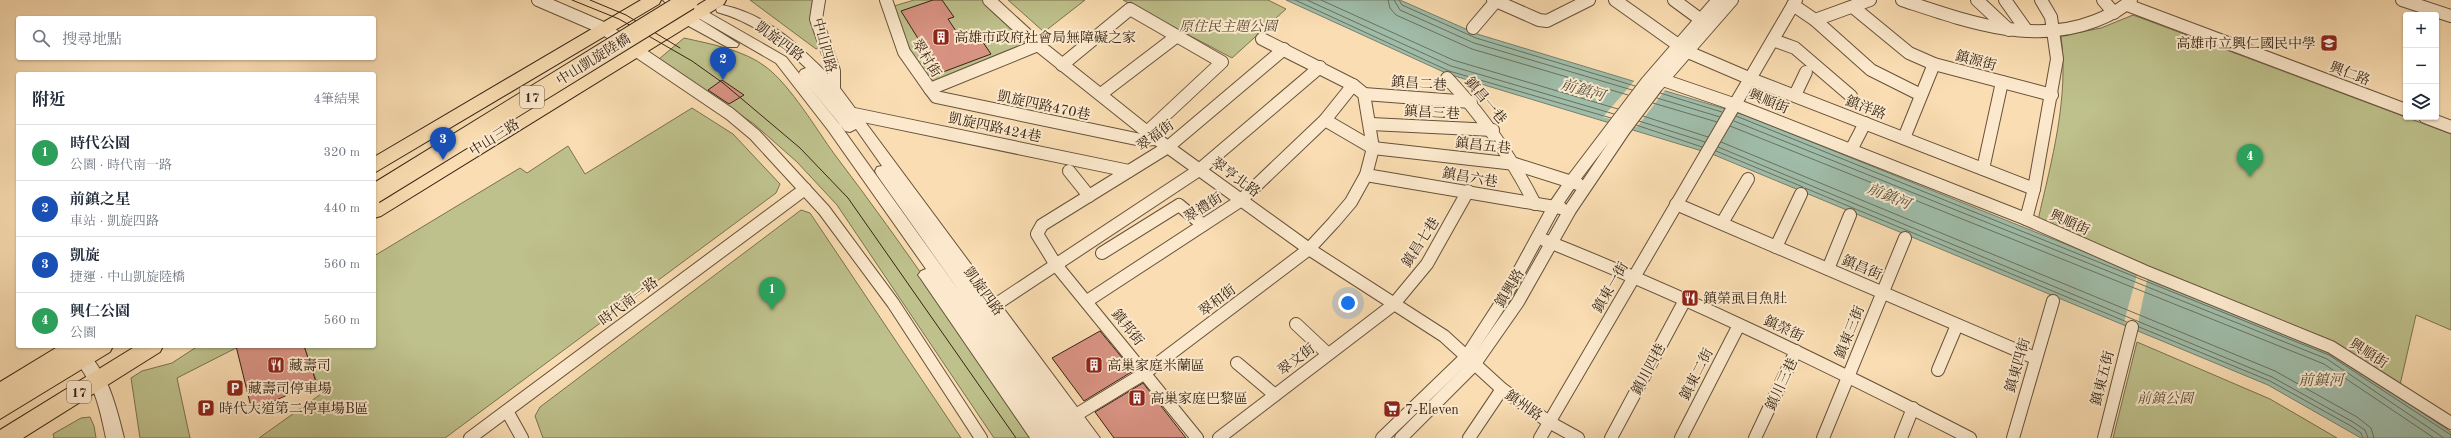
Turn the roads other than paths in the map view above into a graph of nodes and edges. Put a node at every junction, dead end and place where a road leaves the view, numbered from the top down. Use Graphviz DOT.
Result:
graph roads {
  1 [pos="538,0"];
  2 [pos="653,0"];
  3 [pos="670,0"];
  4 [pos="676,0"];
  5 [pos="819,0"];
  6 [pos="886,0"];
  7 [pos="989,0"];
  8 [pos="1496,0"];
  9 [pos="1589,0"];
  10 [pos="1615,0"];
  11 [pos="1674,0"];
  12 [pos="1718,0"];
  13 [pos="1870,0"];
  14 [pos="1902,0"];
  15 [pos="1977,0"];
  16 [pos="2004,0"];
  17 [pos="2040,0"];
  18 [pos="2104,0"];
  19 [pos="2402,0"];
  20 [pos="1728,1"];
  21 [pos="718,2"];
  22 [pos="2129,2"];
  23 [pos="1794,3"];
  24 [pos="1853,7"];
  25 [pos="692,11"];
  26 [pos="2114,12"];
  27 [pos="2451,16"];
  28 [pos="1815,20"];
  29 [pos="1706,24"];
  30 [pos="603,28"];
  31 [pos="1473,28"];
  32 [pos="2010,30"];
  33 [pos="2027,31"];
  34 [pos="2054,31"];
  35 [pos="1177,36"];
  36 [pos="1262,38"];
  37 [pos="1773,40"];
  38 [pos="1678,45"];
  39 [pos="1038,46"];
  40 [pos="1284,49"];
  41 [pos="634,51"];
  42 [pos="1688,52"];
  43 [pos="1934,64"];
  44 [pos="1062,65"];
  45 [pos="1320,67"];
  46 [pos="1806,72"];
  47 [pos="1448,78"];
  48 [pos="1751,79"];
  49 [pos="2002,82"];
  50 [pos="1656,83"];
  51 [pos="1353,85"];
  52 [pos="834,89"];
  53 [pos="930,89"];
  54 [pos="1101,94"];
  55 [pos="1364,94"];
  56 [pos="2052,94"];
  57 [pos="1921,95"];
  58 [pos="1795,96"];
  59 [pos="1851,96"];
  60 [pos="1471,102"];
  61 [pos="1735,107"];
  62 [pos="2403,109"];
  63 [pos="854,114"];
  64 [pos="1325,120"];
  65 [pos="2433,120"];
  66 [pos="1865,123"];
  67 [pos="1371,124"];
  68 [pos="2451,127"];
  69 [pos="1493,130"];
  70 [pos="1152,135"];
  71 [pos="1904,138"];
  72 [pos="1168,147"];
  73 [pos="1373,148"];
  74 [pos="1851,150"];
  75 [pos="1515,164"];
  76 [pos="376,165"];
  77 [pos="1983,168"];
  78 [pos="1199,170"];
  79 [pos="1069,171"];
  80 [pos="1129,171"];
  81 [pos="1366,175"];
  82 [pos="376,179"];
  83 [pos="1748,179"];
  84 [pos="1571,182"];
  85 [pos="1586,186"];
  86 [pos="805,189"];
  87 [pos="2034,189"];
  88 [pos="1468,191"];
  89 [pos="376,193"];
  90 [pos="1802,194"];
  91 [pos="1089,196"];
  92 [pos="1240,201"];
  93 [pos="1535,204"];
  94 [pos="1676,204"];
  95 [pos="1554,207"];
  96 [pos="376,210"];
  97 [pos="1570,210"];
  98 [pos="1850,215"];
  99 [pos="2026,219"];
  100 [pos="1722,223"];
  101 [pos="1203,225"];
  102 [pos="1037,234"];
  103 [pos="1537,238"];
  104 [pos="1905,238"];
  105 [pos="1551,242"];
  106 [pos="1776,247"];
  107 [pos="1309,249"];
  108 [pos="1102,253"];
  109 [pos="1056,265"];
  110 [pos="1828,269"];
  111 [pos="1634,276"];
  112 [pos="1882,292"];
  113 [pos="1685,300"];
  114 [pos="1087,301"];
  115 [pos="2053,301"];
  116 [pos="995,305"];
  117 [pos="1393,305"];
  118 [pos="1296,324"];
  119 [pos="1739,325"];
  120 [pos="1957,325"];
  121 [pos="2132,327"];
  122 [pos="100,348"];
  123 [pos="122,348"];
  124 [pos="144,348"];
  125 [pos="1796,351"];
  126 [pos="1328,354"];
  127 [pos="2035,358"];
  128 [pos="84,361"];
  129 [pos="1470,361"];
  130 [pos="1237,363"];
  131 [pos="1938,370"];
  132 [pos="1145,373"];
  133 [pos="1849,376"];
  134 [pos="1502,389"];
  135 [pos="0,393"];
  136 [pos="1275,395"];
  137 [pos="1913,408"];
  138 [pos="0,410"];
  139 [pos="508,411"];
  140 [pos="1069,419"];
  141 [pos="1549,422"];
  142 [pos="2451,423"];
  143 [pos="0,426"];
  144 [pos="1046,436"];
  145 [pos="6,438"];
  146 [pos="115,438"];
  147 [pos="470,438"];
  148 [pos="522,438"];
  149 [pos="981,438"];
  150 [pos="1073,438"];
  151 [pos="1091,438"];
  152 [pos="1197,438"];
  153 [pos="1219,438"];
  154 [pos="1382,438"];
  155 [pos="1401,438"];
  156 [pos="1469,438"];
  157 [pos="1540,438"];
  158 [pos="1578,438"];
  159 [pos="1611,438"];
  160 [pos="1681,438"];
  161 [pos="1756,438"];
  162 [pos="1823,438"];
  163 [pos="1901,438"];
  164 [pos="1970,438"];
  165 [pos="2013,438"];
  166 [pos="2104,438"];
  1 -- 30 [label="street"];
  2 -- 30 [label="main road, 17"];
  3 -- 25 [label="street, 凱旋四路"];
  3 -- 82 [label="main road, 中山凱旋陸橋 / 17"];
  4 -- 25 [label="street, 凱旋四路"];
  5 -- 52 [label="street, 中山四路"];
  6 -- 53 [label="street, 翠村街"];
  7 -- 39 [label="street, 翠亨北路"];
  8 -- 9 [label="street"];
  8 -- 31 [label="street"];
  10 -- 38 [label="street, 鎮洋路"];
  11 -- 29 [label="street"];
  12 -- 29 [label="street"];
  13 -- 24 [label="street"];
  14 -- 32 [label="street"];
  15 -- 32 [label="street"];
  16 -- 33 [label="street"];
  17 -- 34 [label="street"];
  18 -- 26 [label="street"];
  19 -- 27 [label="street"];
  20 -- 29 [label="street"];
  21 -- 25 [label="main road, 17"];
  21 -- 52 [label="street, 凱旋四路"];
  21 -- 140 [label="street, 凱旋四路"];
  22 -- 26 [label="street"];
  22 -- 62 [label="street, 興仁路"];
  23 -- 28 [label="street"];
  23 -- 37 [label="street"];
  24 -- 28 [label="street"];
  24 -- 43 [label="street"];
  25 -- 41 [label="main road, 17"];
  25 -- 89 [label="main road, 中山凱旋陸橋 / 17, bridge"];
  25 -- 144 [label="street, 凱旋四路"];
  26 -- 34 [label="street"];
  28 -- 57 [label="street"];
  29 -- 38 [label="street"];
  29 -- 42 [label="street"];
  30 -- 41 [label="street"];
  30 -- 76 [label="main road, 17"];
  32 -- 33 [label="street"];
  33 -- 34 [label="street"];
  34 -- 56 [label="street"];
  35 -- 44 [label="street"];
  35 -- 54 [label="street"];
  35 -- 70 [label="street"];
  36 -- 40 [label="street"];
  37 -- 48 [label="street"];
  37 -- 59 [label="street"];
  38 -- 42 [label="street, 鎮洋路"];
  38 -- 50 [label="street"];
  39 -- 44 [label="street, 翠亨北路"];
  39 -- 53 [label="street, 翠村街"];
  40 -- 45 [label="street"];
  40 -- 72 [label="street, 翠福街"];
  41 -- 86 [label="street"];
  41 -- 96 [label="main road, 中山三路 / 17"];
  42 -- 48 [label="street, 鎮洋路"];
  42 -- 50 [label="street"];
  43 -- 49 [label="street, 鎮源街"];
  43 -- 57 [label="street, 鎮源街"];
  44 -- 54 [label="street, 翠亨北路"];
  45 -- 51 [label="street"];
  45 -- 78 [label="street"];
  46 -- 58 [label="street"];
  47 -- 60 [label="street, 鎮昌一巷"];
  48 -- 58 [label="street, 鎮洋路"];
  48 -- 61 [label="street"];
  49 -- 56 [label="street"];
  49 -- 77 [label="street, 鎮源街"];
  50 -- 61 [label="street, 興順街"];
  50 -- 84 [label="street, 鎮興路"];
  50 -- 85 [label="street, 鎮興路"];
  51 -- 55 [label="street"];
  51 -- 64 [label="street, 翠禮街"];
  52 -- 63 [label="street, 凱旋四路"];
  53 -- 70 [label="street, 凱旋四路470巷"];
  54 -- 70 [label="street, 翠亨北路"];
  55 -- 60 [label="street, 鎮昌二巷"];
  55 -- 67 [label="street, 翠和街"];
  56 -- 87 [label="street"];
  57 -- 71 [label="street, 鎮源街"];
  58 -- 66 [label="street, 鎮洋路"];
  60 -- 69 [label="street, 鎮昌一巷"];
  61 -- 74 [label="street, 興順街"];
  61 -- 94 [label="street, 鎮東一街"];
  63 -- 80 [label="street, 凱旋四路424巷"];
  63 -- 116 [label="street, 凱旋四路"];
  64 -- 73 [label="street"];
  64 -- 92 [label="street, 翠禮街"];
  65 -- 68 [label="street"];
  66 -- 71 [label="street, 鎮洋路"];
  66 -- 74 [label="street"];
  67 -- 69 [label="street, 鎮昌三巷"];
  67 -- 73 [label="street, 翠和街"];
  69 -- 75 [label="street, 鎮昌一巷"];
  70 -- 72 [label="street, 翠亨北路"];
  71 -- 77 [label="street, 鎮洋路"];
  72 -- 78 [label="street, 翠亨北路"];
  72 -- 80 [label="street, 翠福街"];
  73 -- 75 [label="street, 鎮昌五巷"];
  73 -- 81 [label="street, 翠和街"];
  74 -- 99 [label="street, 興順街"];
  75 -- 84 [label="street, 鎮昌五巷"];
  75 -- 93 [label="street, 鎮昌一巷"];
  77 -- 87 [label="street, 鎮洋路"];
  78 -- 92 [label="street, 翠亨北路"];
  78 -- 109 [label="street"];
  79 -- 91 [label="street"];
  80 -- 91 [label="street, 翠福街"];
  81 -- 88 [label="street, 鎮昌六巷"];
  81 -- 107 [label="street, 翠和街"];
  83 -- 100 [label="street"];
  84 -- 85 [label="street, 鎮昌五巷"];
  84 -- 95 [label="street, 鎮興路"];
  85 -- 97 [label="street, 鎮興路"];
  86 -- 139 [label="street, 時代南一路"];
  86 -- 149 [label="street"];
  87 -- 99 [label="street"];
  88 -- 93 [label="street, 鎮昌六巷"];
  88 -- 117 [label="street, 鎮昌七巷"];
  90 -- 106 [label="street"];
  91 -- 102 [label="street, 翠福街"];
  92 -- 101 [label="street, 翠禮街"];
  92 -- 107 [label="street, 翠亨北路"];
  93 -- 95 [label="street, 鎮昌六巷"];
  94 -- 100 [label="street, 鎮昌街"];
  94 -- 111 [label="street, 鎮東一街"];
  95 -- 97 [label="street, 鎮昌六巷"];
  95 -- 103 [label="street, 鎮興路"];
  97 -- 105 [label="street, 鎮興路"];
  98 -- 110 [label="street"];
  99 -- 142 [label="street, 興順街"];
  100 -- 106 [label="street, 鎮昌街"];
  101 -- 108 [label="street"];
  101 -- 114 [label="street, 翠禮街"];
  102 -- 109 [label="street, 鎮邦街"];
  103 -- 105 [label="street, 鎮榮街"];
  103 -- 129 [label="street, 鎮興路"];
  104 -- 112 [label="street, 鎮東三街"];
  105 -- 111 [label="street, 鎮榮街"];
  105 -- 129 [label="street, 鎮興路"];
  106 -- 110 [label="street, 鎮昌街"];
  107 -- 117 [label="street, 翠亨北路"];
  107 -- 132 [label="street, 翠和街"];
  109 -- 114 [label="street, 鎮邦街"];
  109 -- 116 [label="street"];
  110 -- 112 [label="street, 鎮昌街"];
  111 -- 113 [label="street, 鎮榮街"];
  111 -- 141 [label="street, 鎮東一街"];
  112 -- 120 [label="street, 鎮昌街"];
  112 -- 133 [label="street, 鎮東三街"];
  113 -- 119 [label="street, 鎮榮街"];
  113 -- 159 [label="street, 鎮川四巷"];
  114 -- 132 [label="street, 鎮邦街"];
  115 -- 127 [label="street, 鎮東四街"];
  116 -- 140 [label="street, 凱旋四路"];
  117 -- 126 [label="street, 翠文街"];
  117 -- 129 [label="street, 翠亨北路"];
  118 -- 126 [label="street"];
  119 -- 125 [label="street, 鎮榮街"];
  119 -- 160 [label="street, 鎮東二街"];
  120 -- 127 [label="street, 鎮昌街"];
  120 -- 131 [label="street"];
  121 -- 166 [label="street, 鎮東五街"];
  122 -- 128 [label="main road, 17"];
  123 -- 128 [label="main road, 17"];
  124 -- 128 [label="main road, 17"];
  125 -- 133 [label="street, 鎮榮街"];
  125 -- 161 [label="street, 鎮川三巷"];
  126 -- 136 [label="street, 翠文街"];
  127 -- 165 [label="street, 鎮東四街"];
  128 -- 135 [label="main road, 17"];
  128 -- 138 [label="main road, 17"];
  128 -- 143 [label="main road, 17"];
  128 -- 145 [label="main road, 17"];
  128 -- 146 [label="street"];
  129 -- 134 [label="street, 鎮州路"];
  129 -- 154 [label="street, 鎮興路"];
  129 -- 155 [label="street, 鎮興路"];
  130 -- 136 [label="street"];
  132 -- 140 [label="street, 翠和街"];
  132 -- 152 [label="street, 鎮邦街"];
  133 -- 137 [label="street, 鎮榮街"];
  133 -- 162 [label="street, 鎮東三街"];
  134 -- 141 [label="street, 鎮州路"];
  134 -- 156 [label="street"];
  136 -- 153 [label="street, 翠文街"];
  137 -- 163 [label="street"];
  137 -- 164 [label="street, 鎮榮街"];
  139 -- 147 [label="street, 時代南一路"];
  139 -- 148 [label="street"];
  140 -- 144 [label="street, 翠和街"];
  140 -- 150 [label="street, 凱旋四路"];
  140 -- 151 [label="street, 凱旋四路"];
  141 -- 157 [label="street, 鎮東一街"];
  141 -- 158 [label="street, 鎮州路"];
}
